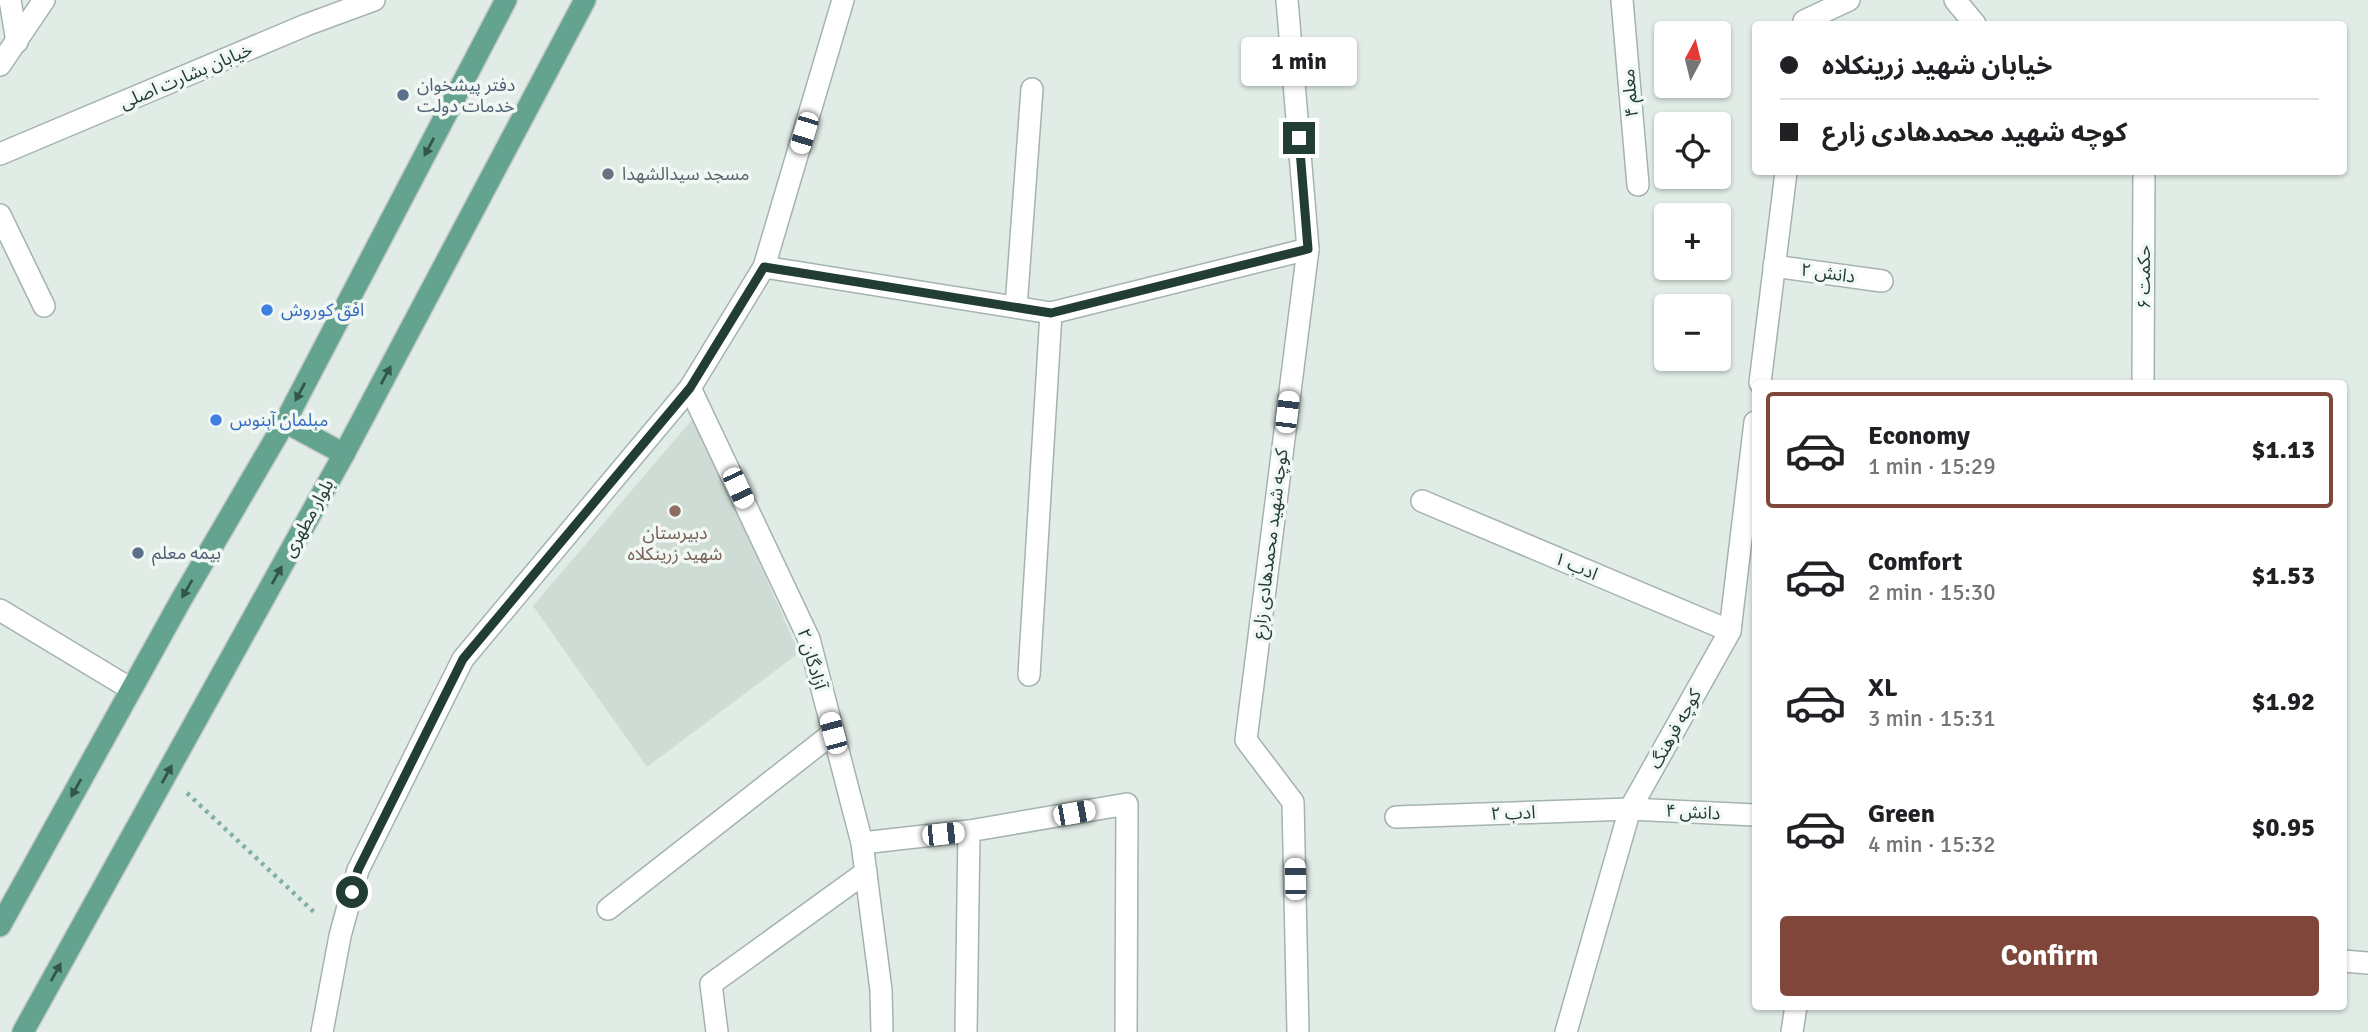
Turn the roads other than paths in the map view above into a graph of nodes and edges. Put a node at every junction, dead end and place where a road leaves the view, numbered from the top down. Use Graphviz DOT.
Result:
graph roads {
  1 [pos="10,0"];
  2 [pos="44,0"];
  3 [pos="374,0"];
  4 [pos="506,0"];
  5 [pos="585,0"];
  6 [pos="843,0"];
  7 [pos="1287,0"];
  8 [pos="1622,0"];
  9 [pos="1849,0"];
  10 [pos="1955,0"];
  11 [pos="1803,15"];
  12 [pos="1972,21"];
  13 [pos="17,42"];
  14 [pos="0,65"];
  15 [pos="1031,89"];
  16 [pos="0,154"];
  17 [pos="1786,175"];
  18 [pos="2144,175"];
  19 [pos="1638,185"];
  20 [pos="0,215"];
  21 [pos="1308,249"];
  22 [pos="1774,266"];
  23 [pos="764,267"];
  24 [pos="1882,281"];
  25 [pos="44,306"];
  26 [pos="1016,307"];
  27 [pos="1051,313"];
  28 [pos="1760,380"];
  29 [pos="2143,380"];
  30 [pos="690,388"];
  31 [pos="285,422"];
  32 [pos="344,454"];
  33 [pos="1752,476"];
  34 [pos="1422,501"];
  35 [pos="1746,584"];
  36 [pos="0,610"];
  37 [pos="1730,631"];
  38 [pos="1029,675"];
  39 [pos="131,690"];
  40 [pos="833,733"];
  41 [pos="1630,809"];
  42 [pos="1752,815"];
  43 [pos="1396,817"];
  44 [pos="969,831"];
  45 [pos="862,843"];
  46 [pos="866,872"];
  47 [pos="608,909"];
  48 [pos="0,926"];
  49 [pos="2347,961"];
  50 [pos="2368,963"];
  51 [pos="1795,1010"];
  52 [pos="23,1032"];
  53 [pos="322,1032"];
  54 [pos="717,1032"];
  55 [pos="882,1032"];
  56 [pos="966,1032"];
  57 [pos="1126,1032"];
  58 [pos="1298,1032"];
  59 [pos="1566,1032"];
  60 [pos="1792,1032"];
  1 -- 13 [label="street"];
  2 -- 13 [label="street"];
  3 -- 16 [label="street, خیابان بشارت اصلی"];
  4 -- 31 [label="main road, one-way"];
  32 -- 5 [label="main road, بلوار مطهری, one-way"];
  6 -- 23 [label="street"];
  7 -- 21 [label="street, کوچه شهید محمدهادی زارع"];
  8 -- 19 [label="street, معلم ۴"];
  9 -- 11 [label="street"];
  10 -- 12 [label="street"];
  13 -- 14 [label="street"];
  15 -- 26 [label="street"];
  17 -- 22 [label="street"];
  18 -- 29 [label="street, حکمت ۶"];
  20 -- 25 [label="street"];
  21 -- 27 [label="street"];
  21 -- 58 [label="street, کوچه شهید محمدهادی زارع"];
  22 -- 24 [label="street, دانش ۲"];
  22 -- 28 [label="street"];
  23 -- 26 [label="street"];
  23 -- 30 [label="street"];
  26 -- 27 [label="street"];
  27 -- 38 [label="street"];
  30 -- 40 [label="street, آزادگان ۲"];
  30 -- 53 [label="street"];
  31 -- 32 [label="main road"];
  31 -- 39 [label="main road, one-way"];
  52 -- 32 [label="main road, بلوار مطهری, one-way"];
  33 -- 35 [label="street, کوچه فرهنگ"];
  34 -- 37 [label="street, ادب ۱"];
  35 -- 37 [label="street, کوچه فرهنگ"];
  36 -- 39 [label="street"];
  37 -- 41 [label="street, کوچه فرهنگ"];
  39 -- 48 [label="main road, one-way"];
  40 -- 45 [label="street, آزادگان ۲"];
  40 -- 47 [label="street"];
  41 -- 42 [label="street, دانش ۴"];
  41 -- 43 [label="street, ادب ۲"];
  41 -- 59 [label="street, کوچه فرهنگ"];
  44 -- 45 [label="street"];
  44 -- 56 [label="street"];
  44 -- 57 [label="street"];
  45 -- 46 [label="street, آزادگان ۲"];
  46 -- 54 [label="street"];
  46 -- 55 [label="street, آزادگان ۲"];
  49 -- 50 [label="street"];
  51 -- 60 [label="street"];
}
